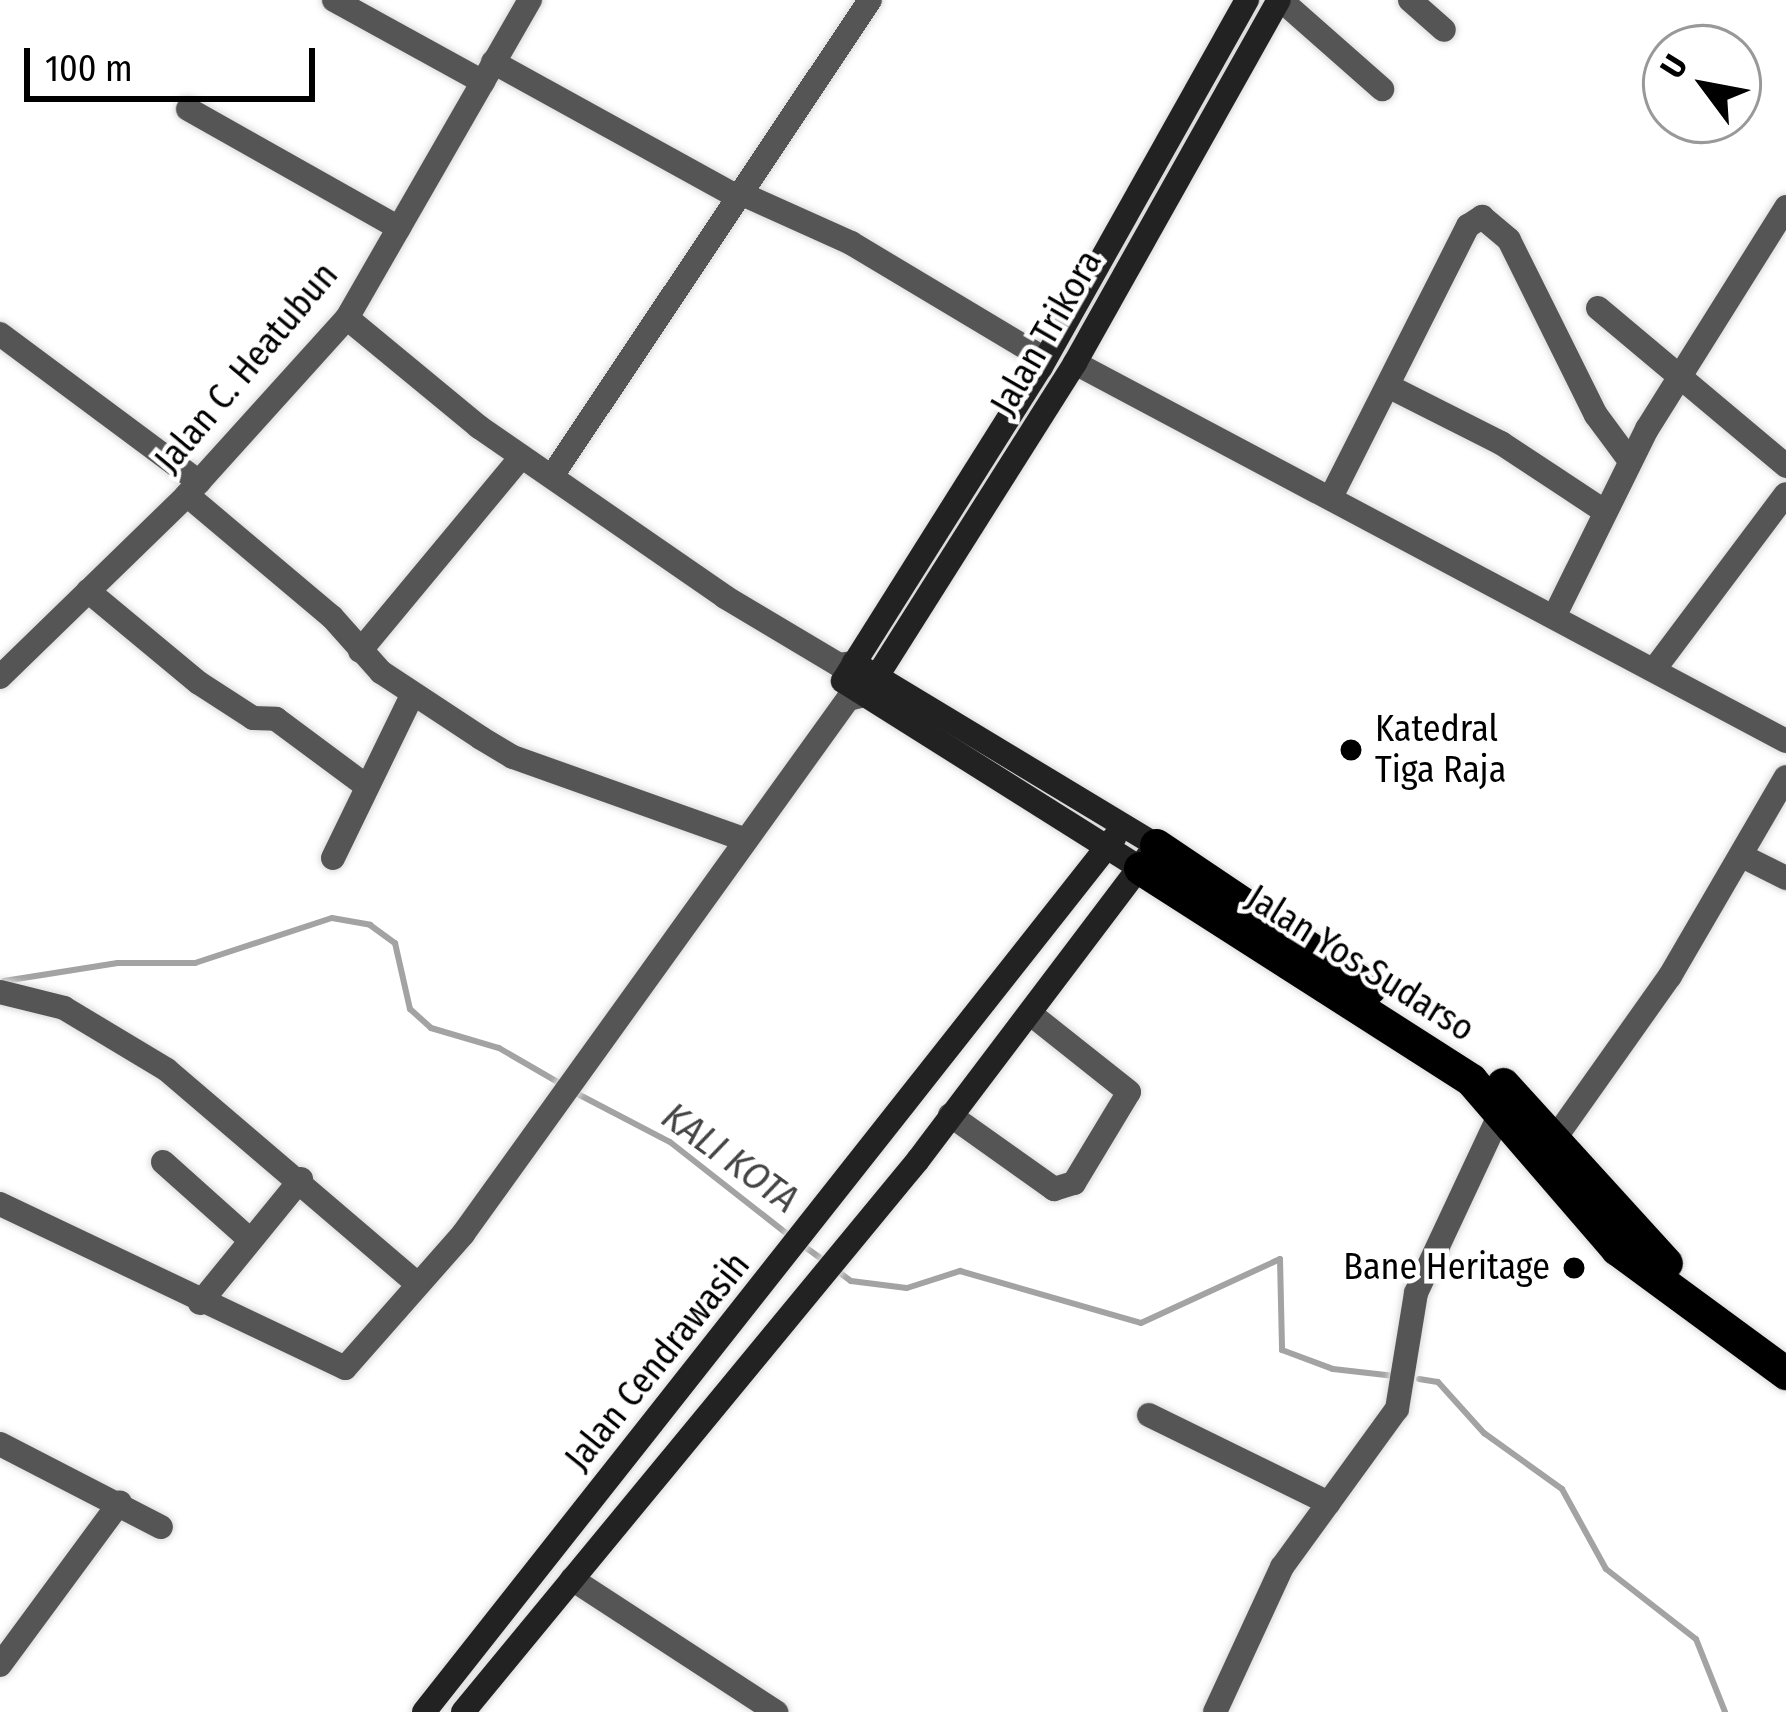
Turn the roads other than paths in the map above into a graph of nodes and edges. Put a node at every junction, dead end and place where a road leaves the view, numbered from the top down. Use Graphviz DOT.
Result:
graph roads {
  1 [pos="334,0"];
  2 [pos="530,0"];
  3 [pos="870,0"];
  4 [pos="1247,0"];
  5 [pos="1280,0"];
  6 [pos="1410,0"];
  7 [pos="1444,30"];
  8 [pos="488,72"];
  9 [pos="1382,89"];
  10 [pos="188,110"];
  11 [pos="739,195"];
  12 [pos="1786,207"];
  13 [pos="399,228"];
  14 [pos="1598,308"];
  15 [pos="346,318"];
  16 [pos="0,334"];
  17 [pos="1045,359"];
  18 [pos="1075,363"];
  19 [pos="1677,379"];
  20 [pos="1388,386"];
  21 [pos="521,457"];
  22 [pos="1630,461"];
  23 [pos="1786,466"];
  24 [pos="552,476"];
  25 [pos="193,489"];
  26 [pos="1786,494"];
  27 [pos="1331,497"];
  28 [pos="1604,511"];
  29 [pos="88,591"];
  30 [pos="1554,617"];
  31 [pos="360,651"];
  32 [pos="1656,667"];
  33 [pos="0,677"];
  34 [pos="854,680"];
  35 [pos="412,695"];
  36 [pos="1786,741"];
  37 [pos="1786,777"];
  38 [pos="365,784"];
  39 [pos="1123,827"];
  40 [pos="746,840"];
  41 [pos="1106,848"];
  42 [pos="1148,856"];
  43 [pos="1742,856"];
  44 [pos="332,858"];
  45 [pos="1786,878"];
  46 [pos="0,992"];
  47 [pos="1033,1016"];
  48 [pos="1502,1109"];
  49 [pos="950,1115"];
  50 [pos="883,1138"];
  51 [pos="1549,1147"];
  52 [pos="918,1160"];
  53 [pos="163,1162"];
  54 [pos="301,1179"];
  55 [pos="0,1204"];
  56 [pos="249,1239"];
  57 [pos="418,1284"];
  58 [pos="200,1303"];
  59 [pos="1786,1349"];
  60 [pos="1786,1373"];
  61 [pos="679,1389"];
  62 [pos="706,1409"];
  63 [pos="1149,1415"];
  64 [pos="0,1444"];
  65 [pos="120,1502"];
  66 [pos="1329,1503"];
  67 [pos="161,1528"];
  68 [pos="572,1579"];
  69 [pos="0,1665"];
  70 [pos="424,1712"];
  71 [pos="463,1712"];
  72 [pos="776,1712"];
  73 [pos="1215,1712"];
  1 -- 8 [label="street"];
  2 -- 8 [label="street, Jalan C. Heatubun"];
  3 -- 11 [label="street"];
  4 -- 17 [label="main road, Jalan Trikora"];
  5 -- 9 [label="street"];
  5 -- 18 [label="main road, Jalan Trikora"];
  6 -- 7 [label="street"];
  8 -- 11 [label="street"];
  8 -- 13 [label="street, Jalan C. Heatubun"];
  10 -- 13 [label="street"];
  11 -- 17 [label="street"];
  11 -- 24 [label="street"];
  12 -- 19 [label="street"];
  13 -- 15 [label="street, Jalan C. Heatubun"];
  14 -- 19 [label="street"];
  15 -- 21 [label="street"];
  15 -- 25 [label="street, Jalan C. Heatubun"];
  16 -- 25 [label="street"];
  17 -- 34 [label="main road, Jalan Trikora"];
  18 -- 27 [label="street"];
  18 -- 34 [label="main road, Jalan Trikora"];
  19 -- 22 [label="street"];
  19 -- 23 [label="street"];
  20 -- 22 [label="street"];
  20 -- 27 [label="street"];
  20 -- 28 [label="street"];
  21 -- 24 [label="street"];
  21 -- 31 [label="street"];
  22 -- 28 [label="street"];
  24 -- 34 [label="street"];
  25 -- 29 [label="street, Jalan C. Heatubun"];
  25 -- 31 [label="street"];
  26 -- 32 [label="street"];
  27 -- 30 [label="street"];
  28 -- 30 [label="street"];
  29 -- 33 [label="street, Jalan C. Heatubun"];
  29 -- 38 [label="street"];
  30 -- 32 [label="street"];
  31 -- 35 [label="street"];
  32 -- 36 [label="street"];
  34 -- 39 [label="main road, Jalan Yos Sudarso"];
  34 -- 40 [label="street"];
  34 -- 41 [label="main road, Jalan Yos Sudarso"];
  35 -- 38 [label="street"];
  35 -- 40 [label="street"];
  37 -- 43 [label="street"];
  38 -- 44 [label="street"];
  39 -- 41 [label="main road, Jalan Cendrawasih"];
  39 -- 42 [label="main road, Jalan Yos Sudarso"];
  40 -- 57 [label="street"];
  41 -- 42 [label="main road, Jalan Yos Sudarso"];
  41 -- 50 [label="main road, Jalan Cendrawasih"];
  42 -- 47 [label="main road, Jalan Cendrawasih"];
  42 -- 48 [label="highway, Jalan Yos Sudarso"];
  42 -- 51 [label="highway, Jalan Yos Sudarso"];
  43 -- 45 [label="street"];
  43 -- 51 [label="street"];
  46 -- 54 [label="street"];
  47 -- 49 [label="main road, Jalan Cendrawasih"];
  47 -- 49 [label="street"];
  48 -- 51 [label="highway, Jalan Yos Sudarso"];
  48 -- 66 [label="street"];
  49 -- 52 [label="main road, Jalan Cendrawasih"];
  50 -- 52 [label="main road"];
  50 -- 61 [label="main road, Jalan Cendrawasih"];
  51 -- 59 [label="highway, Jalan Yos Sudarso"];
  51 -- 60 [label="highway, Jalan Yos Sudarso"];
  52 -- 62 [label="main road, Jalan Cendrawasih"];
  53 -- 56 [label="street"];
  54 -- 56 [label="street"];
  54 -- 57 [label="street"];
  55 -- 58 [label="street"];
  56 -- 58 [label="street"];
  57 -- 58 [label="street"];
  61 -- 62 [label="main road"];
  61 -- 70 [label="main road, Jalan Cendrawasih"];
  62 -- 68 [label="main road, Jalan Cendrawasih"];
  63 -- 66 [label="street"];
  64 -- 65 [label="street"];
  65 -- 67 [label="street"];
  65 -- 69 [label="street"];
  66 -- 73 [label="street"];
  68 -- 71 [label="main road, Jalan Cendrawasih"];
  68 -- 72 [label="street"];
}
